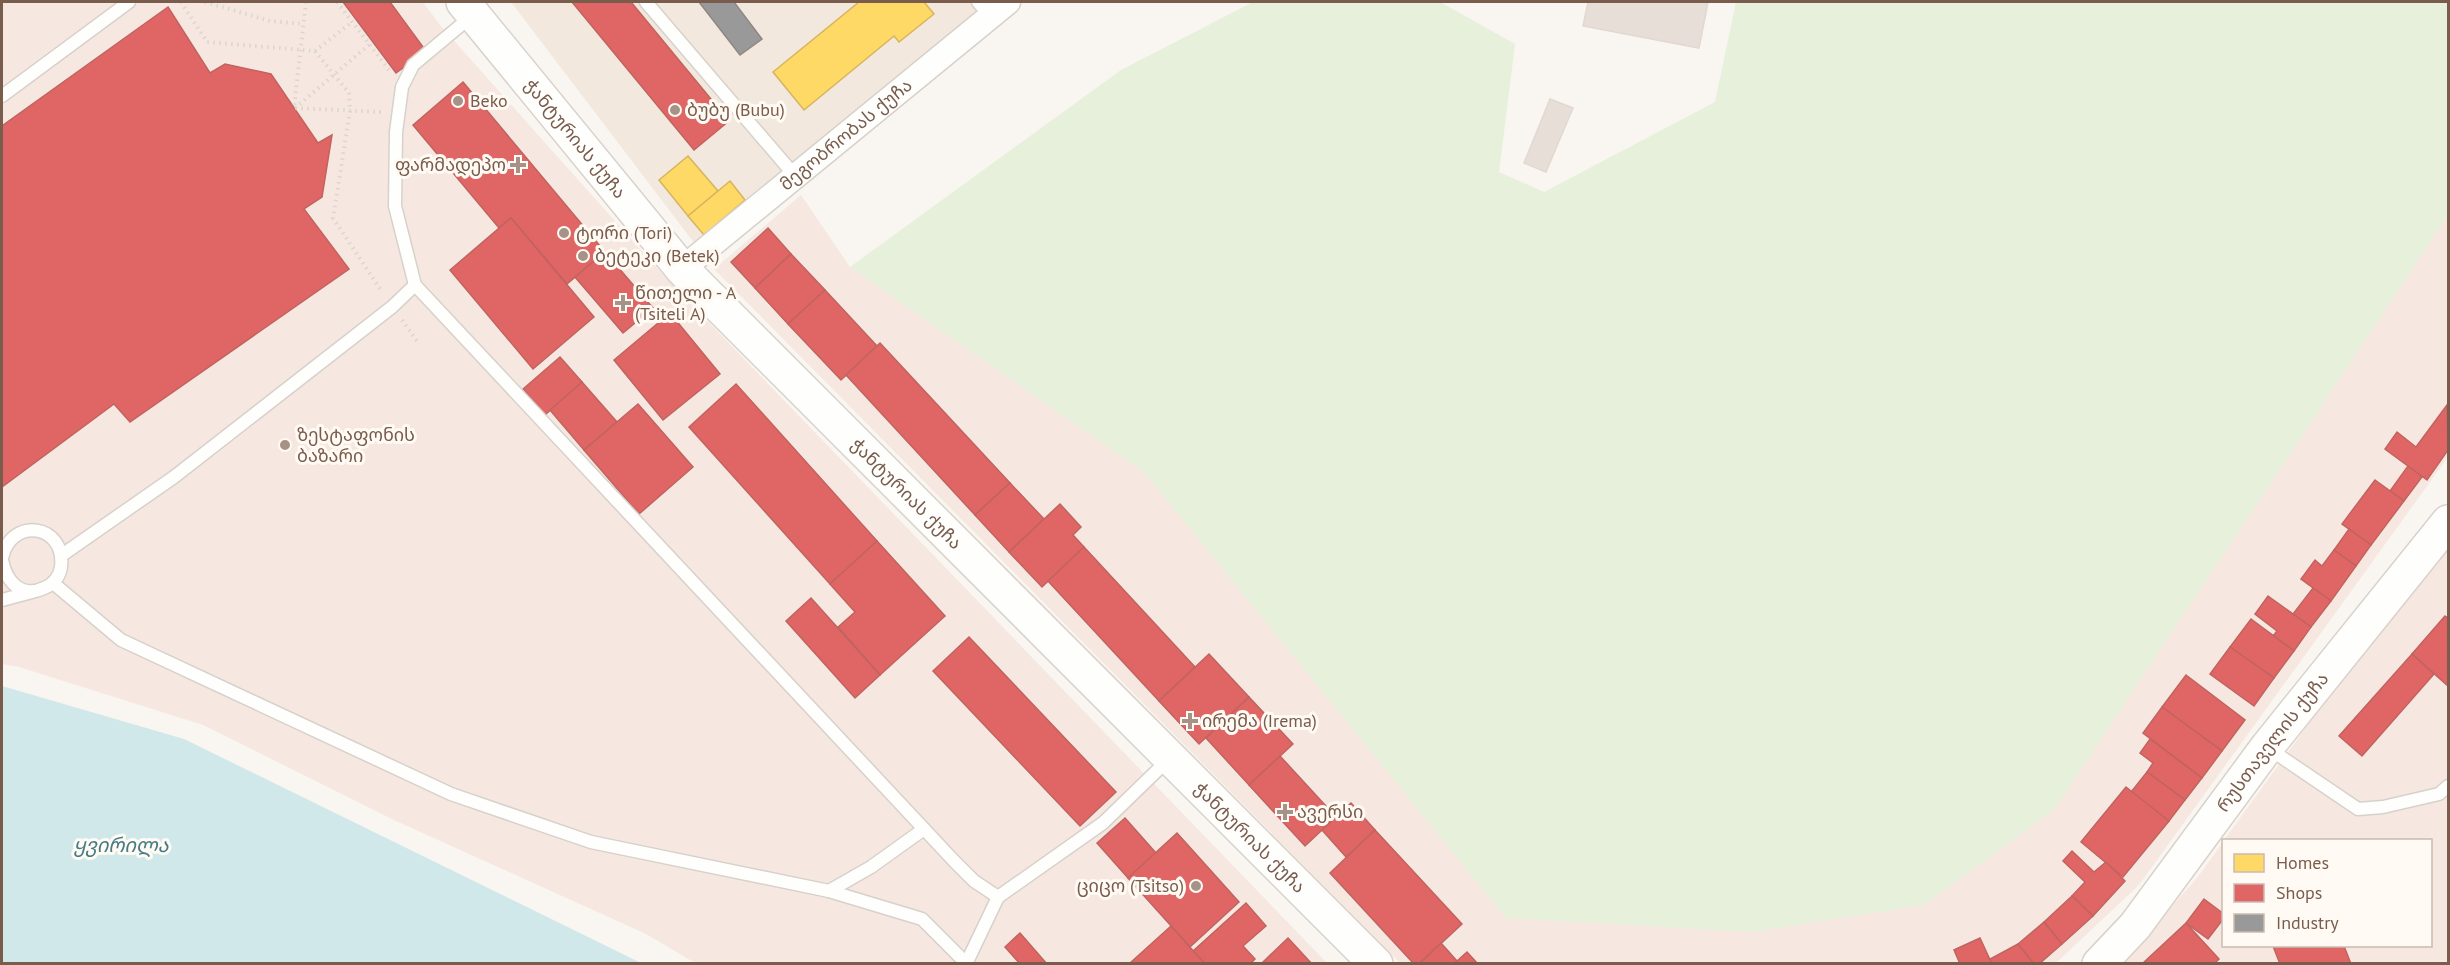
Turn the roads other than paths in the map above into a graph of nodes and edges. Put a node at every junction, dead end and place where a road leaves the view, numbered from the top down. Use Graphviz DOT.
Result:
graph roads {
  1 [pos="129,2"];
  2 [pos="646,2"];
  3 [pos="992,7"];
  4 [pos="468,8"];
  5 [pos="2,96"];
  6 [pos="796,177"];
  7 [pos="682,269"];
  8 [pos="415,285"];
  9 [pos="2448,522"];
  10 [pos="2,554"];
  11 [pos="62,555"];
  12 [pos="53,583"];
  13 [pos="34,591"];
  14 [pos="2,600"];
  15 [pos="2267,747"];
  16 [pos="1169,759"];
  17 [pos="2448,786"];
  18 [pos="924,829"];
  19 [pos="829,891"];
  20 [pos="998,897"];
  21 [pos="966,963"];
  22 [pos="1376,963"];
  23 [pos="2099,963"];
  1 -- 5 [label="lane"];
  2 -- 6 [label="lane"];
  3 -- 6 [label="street, მეგობრობას ქუჩა"];
  4 -- 7 [label="street, ჭანტურიას ქუჩა"];
  4 -- 8 [label="lane"];
  6 -- 7 [label="street, მეგობრობას ქუჩა"];
  7 -- 16 [label="street, ჭანტურიას ქუჩა"];
  8 -- 11 [label="lane"];
  8 -- 18 [label="lane"];
  9 -- 15 [label="street, რუსთაველის ქუჩა"];
  10 -- 11 [label="lane"];
  10 -- 13 [label="lane"];
  11 -- 12 [label="lane"];
  12 -- 13 [label="lane"];
  12 -- 19 [label="lane"];
  13 -- 14 [label="lane"];
  15 -- 17 [label="lane"];
  15 -- 23 [label="street, რუსთაველის ქუჩა"];
  16 -- 20 [label="lane"];
  16 -- 22 [label="street, ჭანტურიას ქუჩა"];
  18 -- 19 [label="lane"];
  18 -- 20 [label="lane"];
  19 -- 21 [label="lane"];
  20 -- 21 [label="lane"];
}
